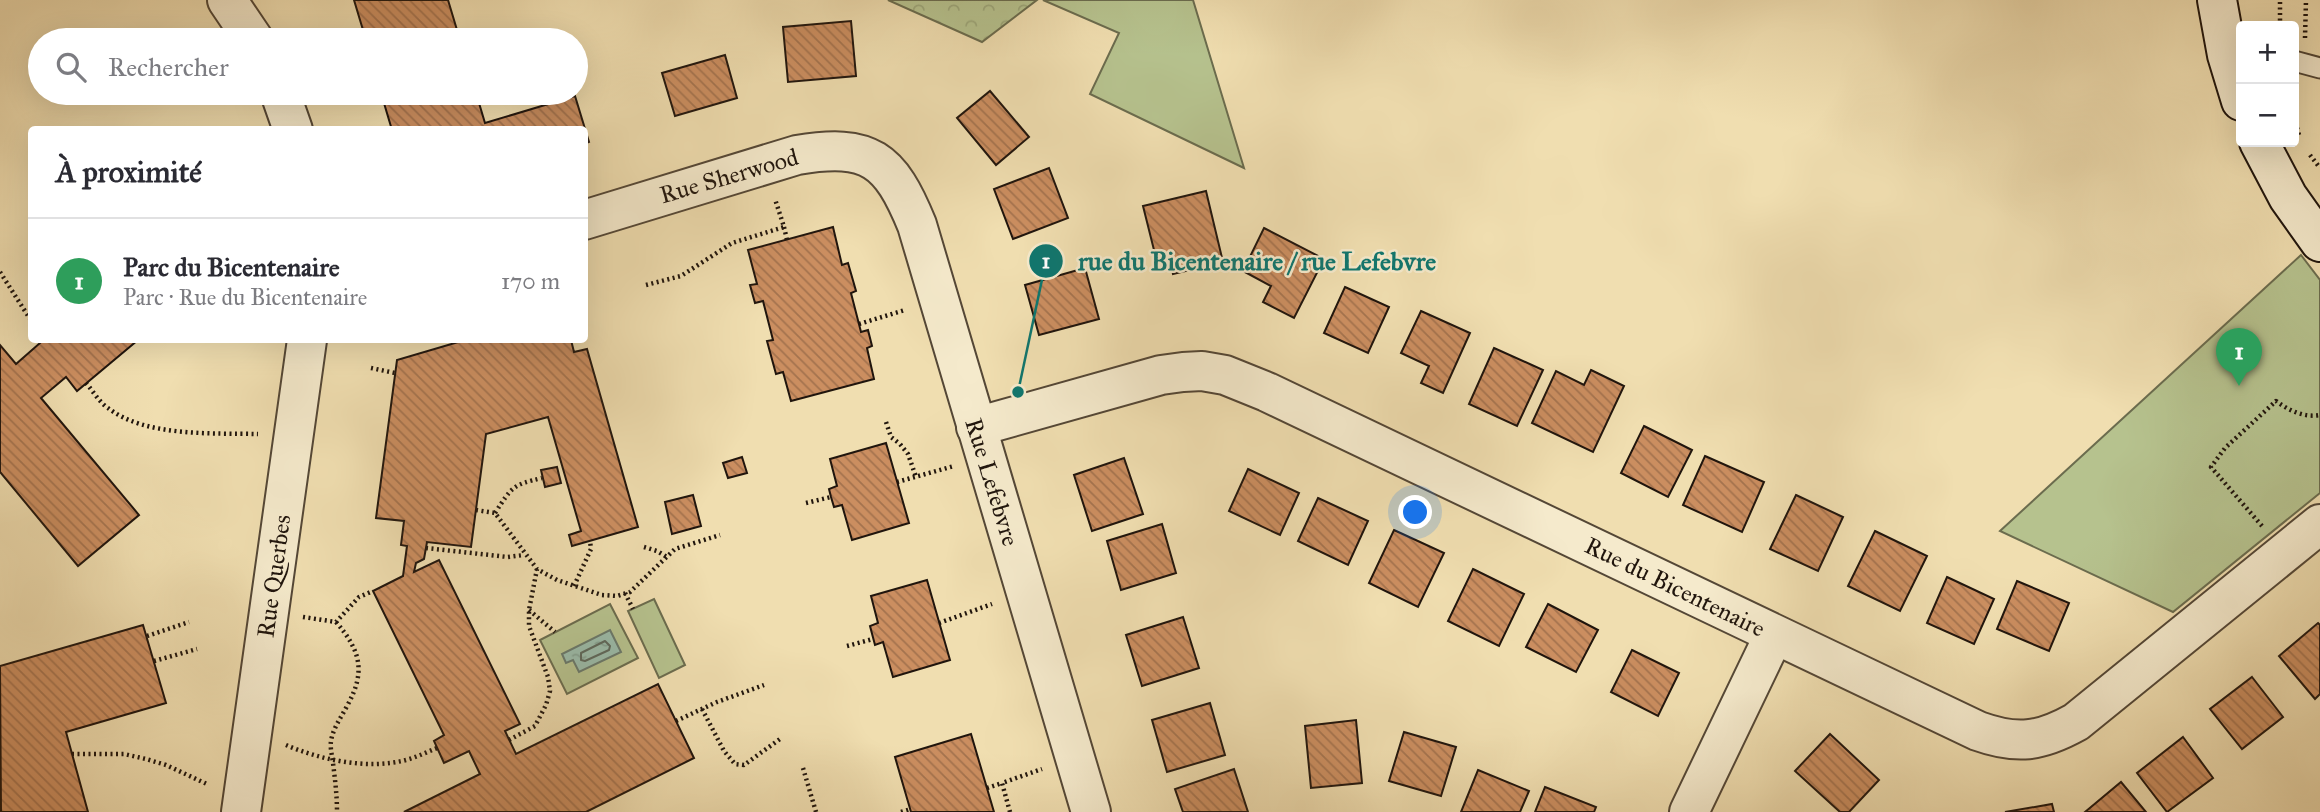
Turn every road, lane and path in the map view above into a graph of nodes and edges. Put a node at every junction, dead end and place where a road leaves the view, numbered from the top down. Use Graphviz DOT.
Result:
graph roads {
  1 [pos="227,0"];
  2 [pos="2217,0"];
  3 [pos="2280,0"];
  4 [pos="2306,0"];
  5 [pos="2280,21"];
  6 [pos="246,28"];
  7 [pos="2304,31"];
  8 [pos="2234,54"];
  9 [pos="2299,62"];
  10 [pos="2320,68"];
  11 [pos="2238,84"];
  12 [pos="284,105"];
  13 [pos="292,126"];
  14 [pos="2299,133"];
  15 [pos="2301,140"];
  16 [pos="2262,147"];
  17 [pos="2306,148"];
  18 [pos="876,161"];
  19 [pos="2320,168"];
  20 [pos="772,189"];
  21 [pos="588,219"];
  22 [pos="784,227"];
  23 [pos="787,240"];
  24 [pos="2320,242"];
  25 [pos="0,272"];
  26 [pos="646,285"];
  27 [pos="916,307"];
  28 [pos="28,316"];
  29 [pos="859,324"];
  30 [pos="306,343"];
  31 [pos="371,368"];
  32 [pos="395,373"];
  33 [pos="86,383"];
  34 [pos="2320,415"];
  35 [pos="886,422"];
  36 [pos="976,427"];
  37 [pos="266,434"];
  38 [pos="961,464"];
  39 [pos="916,477"];
  40 [pos="542,478"];
  41 [pos="897,482"];
  42 [pos="831,497"];
  43 [pos="806,503"];
  44 [pos="476,510"];
  45 [pos="495,513"];
  46 [pos="2320,523"];
  47 [pos="719,535"];
  48 [pos="590,541"];
  49 [pos="644,547"];
  50 [pos="426,548"];
  51 [pos="2284,553"];
  52 [pos="524,555"];
  53 [pos="667,557"];
  54 [pos="537,569"];
  55 [pos="573,586"];
  56 [pos="373,591"];
  57 [pos="625,593"];
  58 [pos="1003,600"];
  59 [pos="633,609"];
  60 [pos="529,610"];
  61 [pos="295,615"];
  62 [pos="189,622"];
  63 [pos="336,622"];
  64 [pos="939,622"];
  65 [pos="555,632"];
  66 [pos="1774,635"];
  67 [pos="147,636"];
  68 [pos="873,639"];
  69 [pos="847,646"];
  70 [pos="197,649"];
  71 [pos="154,661"];
  72 [pos="764,685"];
  73 [pos="702,709"];
  74 [pos="676,721"];
  75 [pos="780,739"];
  76 [pos="509,740"];
  77 [pos="278,742"];
  78 [pos="438,748"];
  79 [pos="72,754"];
  80 [pos="333,759"];
  81 [pos="1049,766"];
  82 [pos="803,768"];
  83 [pos="1002,783"];
  84 [pos="987,788"];
  85 [pos="230,800"];
  86 [pos="911,810"];
  87 [pos="337,812"];
  88 [pos="816,812"];
  89 [pos="901,812"];
  90 [pos="1010,812"];
  91 [pos="1091,812"];
  92 [pos="1689,812"];
  1 -- 6 [label="street"];
  2 -- 8 [label="street"];
  3 -- 5 [label="path"];
  4 -- 7 [label="path"];
  8 -- 11 [label="street"];
  9 -- 10 [label="lane"];
  12 -- 13 [label="street"];
  14 -- 15 [label="path"];
  16 -- 24 [label="street"];
  17 -- 19 [label="path"];
  18 -- 21 [label="street, Rue Sherwood"];
  18 -- 36 [label="street, Rue Lefebvre"];
  20 -- 22 [label="path"];
  22 -- 23 [label="path"];
  22 -- 26 [label="path"];
  25 -- 28 [label="path"];
  27 -- 29 [label="path"];
  30 -- 85 [label="street, Rue Querbes"];
  31 -- 32 [label="path"];
  33 -- 37 [label="path"];
  34 -- 51 [label="path"];
  35 -- 39 [label="path"];
  36 -- 66 [label="street, Rue du Bicentenaire"];
  36 -- 91 [label="street, Rue Lefebvre"];
  38 -- 39 [label="path"];
  39 -- 41 [label="path"];
  40 -- 45 [label="path"];
  42 -- 43 [label="path"];
  44 -- 45 [label="path"];
  45 -- 52 [label="path"];
  46 -- 51 [label="street, Rue du Bicentenaire"];
  47 -- 53 [label="path"];
  48 -- 55 [label="path"];
  49 -- 53 [label="path"];
  50 -- 52 [label="path"];
  51 -- 66 [label="street, Rue du Bicentenaire"];
  52 -- 54 [label="path"];
  53 -- 57 [label="path"];
  54 -- 55 [label="path"];
  54 -- 60 [label="path"];
  55 -- 57 [label="path"];
  56 -- 63 [label="path"];
  57 -- 59 [label="path"];
  58 -- 64 [label="path"];
  60 -- 65 [label="path"];
  60 -- 76 [label="path"];
  61 -- 63 [label="path"];
  62 -- 67 [label="path"];
  63 -- 80 [label="path"];
  66 -- 92 [label="street"];
  68 -- 69 [label="path"];
  70 -- 71 [label="path"];
  72 -- 73 [label="path"];
  73 -- 74 [label="path"];
  73 -- 75 [label="path"];
  77 -- 80 [label="path"];
  78 -- 80 [label="path"];
  79 -- 85 [label="path"];
  80 -- 87 [label="path"];
  81 -- 83 [label="path"];
  82 -- 88 [label="path"];
  83 -- 84 [label="path"];
  83 -- 90 [label="path"];
  86 -- 89 [label="path"];
}
